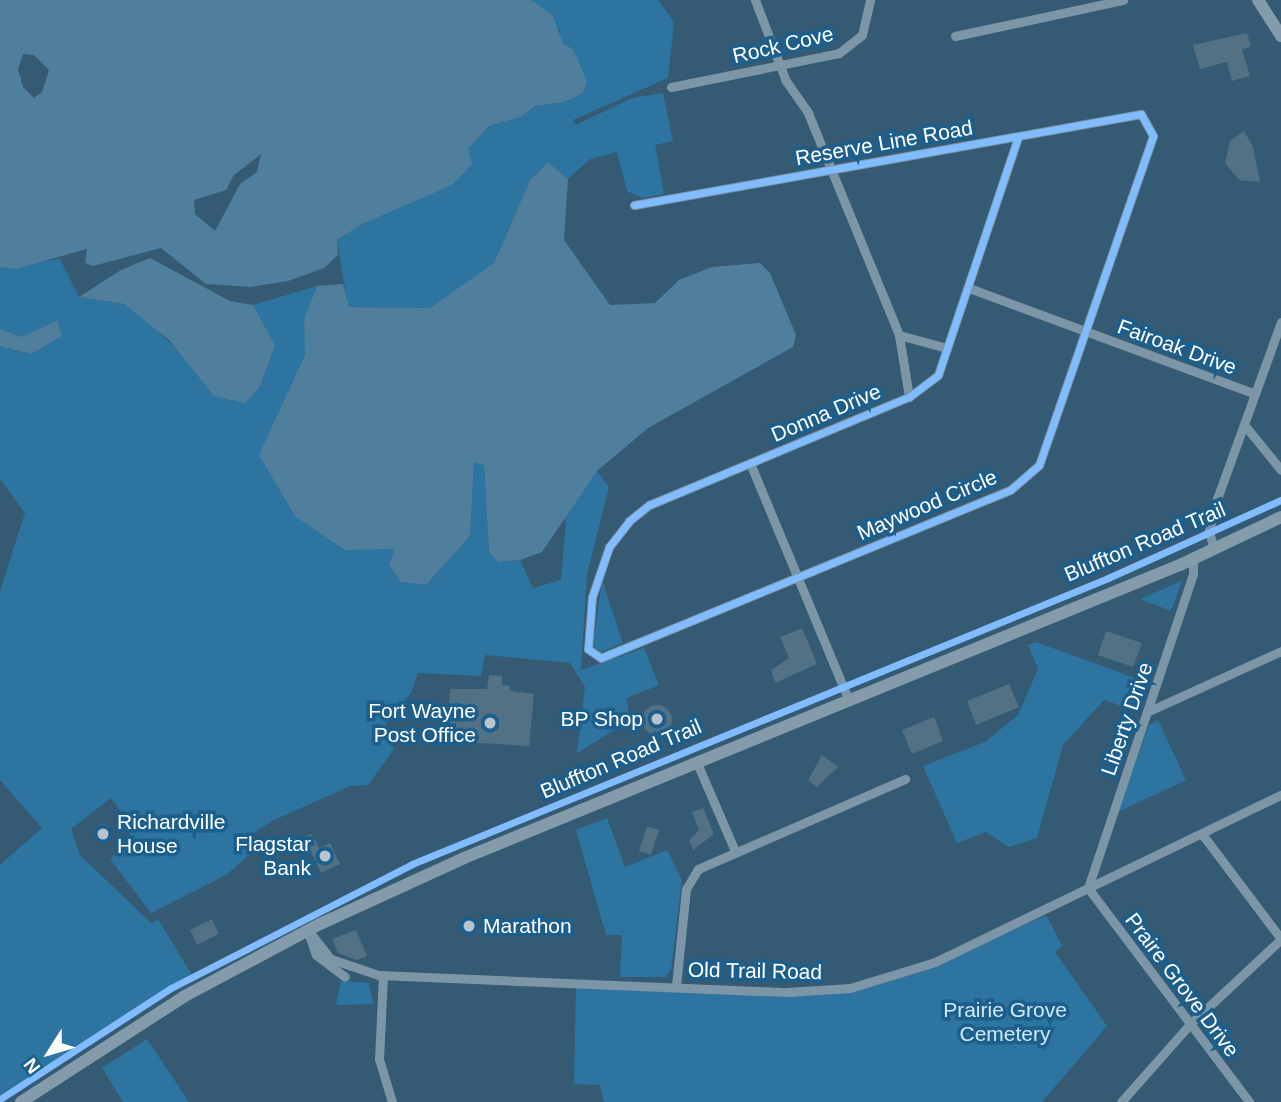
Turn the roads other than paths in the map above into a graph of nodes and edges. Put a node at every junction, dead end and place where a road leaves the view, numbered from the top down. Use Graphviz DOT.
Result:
graph roads {
  1 [pos="755,0"];
  2 [pos="870,0"];
  3 [pos="1123,0"];
  4 [pos="1258,0"];
  5 [pos="1276,20"];
  6 [pos="955,36"];
  7 [pos="1281,36"];
  8 [pos="781,65"];
  9 [pos="671,87"];
  10 [pos="1141,114"];
  11 [pos="1018,137"];
  12 [pos="829,170"];
  13 [pos="634,205"];
  14 [pos="969,288"];
  15 [pos="1281,322"];
  16 [pos="1085,331"];
  17 [pos="900,335"];
  18 [pos="947,348"];
  19 [pos="1255,394"];
  20 [pos="909,397"];
  21 [pos="1245,427"];
  22 [pos="750,463"];
  23 [pos="1281,470"];
  24 [pos="1281,517"];
  25 [pos="1214,549"];
  26 [pos="1193,559"];
  27 [pos="797,578"];
  28 [pos="1281,651"];
  29 [pos="593,656"];
  30 [pos="849,701"];
  31 [pos="1149,711"];
  32 [pos="697,763"];
  33 [pos="905,779"];
  34 [pos="1281,795"];
  35 [pos="1202,834"];
  36 [pos="734,849"];
  37 [pos="1088,888"];
  38 [pos="308,930"];
  39 [pos="1281,939"];
  40 [pos="381,975"];
  41 [pos="345,977"];
  42 [pos="676,986"];
  43 [pos="1190,1024"];
  44 [pos="21,1102"];
  45 [pos="392,1102"];
  46 [pos="1121,1102"];
  47 [pos="1249,1102"];
  1 -- 8 [label="street"];
  2 -- 8 [label="street, Rock Cove"];
  3 -- 6 [label="street"];
  4 -- 5 [label="main road"];
  5 -- 7 [label="main road"];
  8 -- 9 [label="street, Rock Cove"];
  8 -- 12 [label="street"];
  10 -- 11 [label="street, Reserve Line Road"];
  10 -- 16 [label="street, Maywood Circle"];
  11 -- 12 [label="street, Reserve Line Road"];
  11 -- 14 [label="street, Donna Drive"];
  12 -- 13 [label="street, Reserve Line Road"];
  12 -- 17 [label="street"];
  14 -- 16 [label="street, Fairoak Drive"];
  14 -- 18 [label="street, Donna Drive"];
  15 -- 19 [label="street"];
  16 -- 19 [label="street, Fairoak Drive"];
  16 -- 27 [label="street, Maywood Circle"];
  17 -- 18 [label="street"];
  17 -- 20 [label="street"];
  18 -- 20 [label="street, Donna Drive"];
  19 -- 21 [label="street"];
  20 -- 22 [label="street, Donna Drive"];
  21 -- 23 [label="street"];
  21 -- 25 [label="street"];
  22 -- 27 [label="street"];
  22 -- 29 [label="street, Donna Drive"];
  24 -- 25 [label="main road"];
  25 -- 26 [label="main road"];
  26 -- 30 [label="main road"];
  26 -- 31 [label="street, Liberty Drive"];
  27 -- 29 [label="street, Maywood Circle"];
  27 -- 30 [label="street"];
  28 -- 31 [label="street"];
  30 -- 32 [label="main road"];
  31 -- 37 [label="street, Liberty Drive"];
  32 -- 36 [label="street"];
  32 -- 38 [label="main road"];
  33 -- 36 [label="street"];
  34 -- 35 [label="street, Old Trail Road"];
  35 -- 37 [label="street, Old Trail Road"];
  35 -- 39 [label="street"];
  36 -- 42 [label="street"];
  37 -- 42 [label="street, Old Trail Road"];
  37 -- 43 [label="street, Praire Grove Drive"];
  38 -- 40 [label="street, Old Trail Road"];
  38 -- 41 [label="street"];
  38 -- 44 [label="main road"];
  39 -- 43 [label="street"];
  40 -- 42 [label="street, Old Trail Road"];
  40 -- 45 [label="street"];
  43 -- 46 [label="street"];
  43 -- 47 [label="street, Praire Grove Drive"];
}
